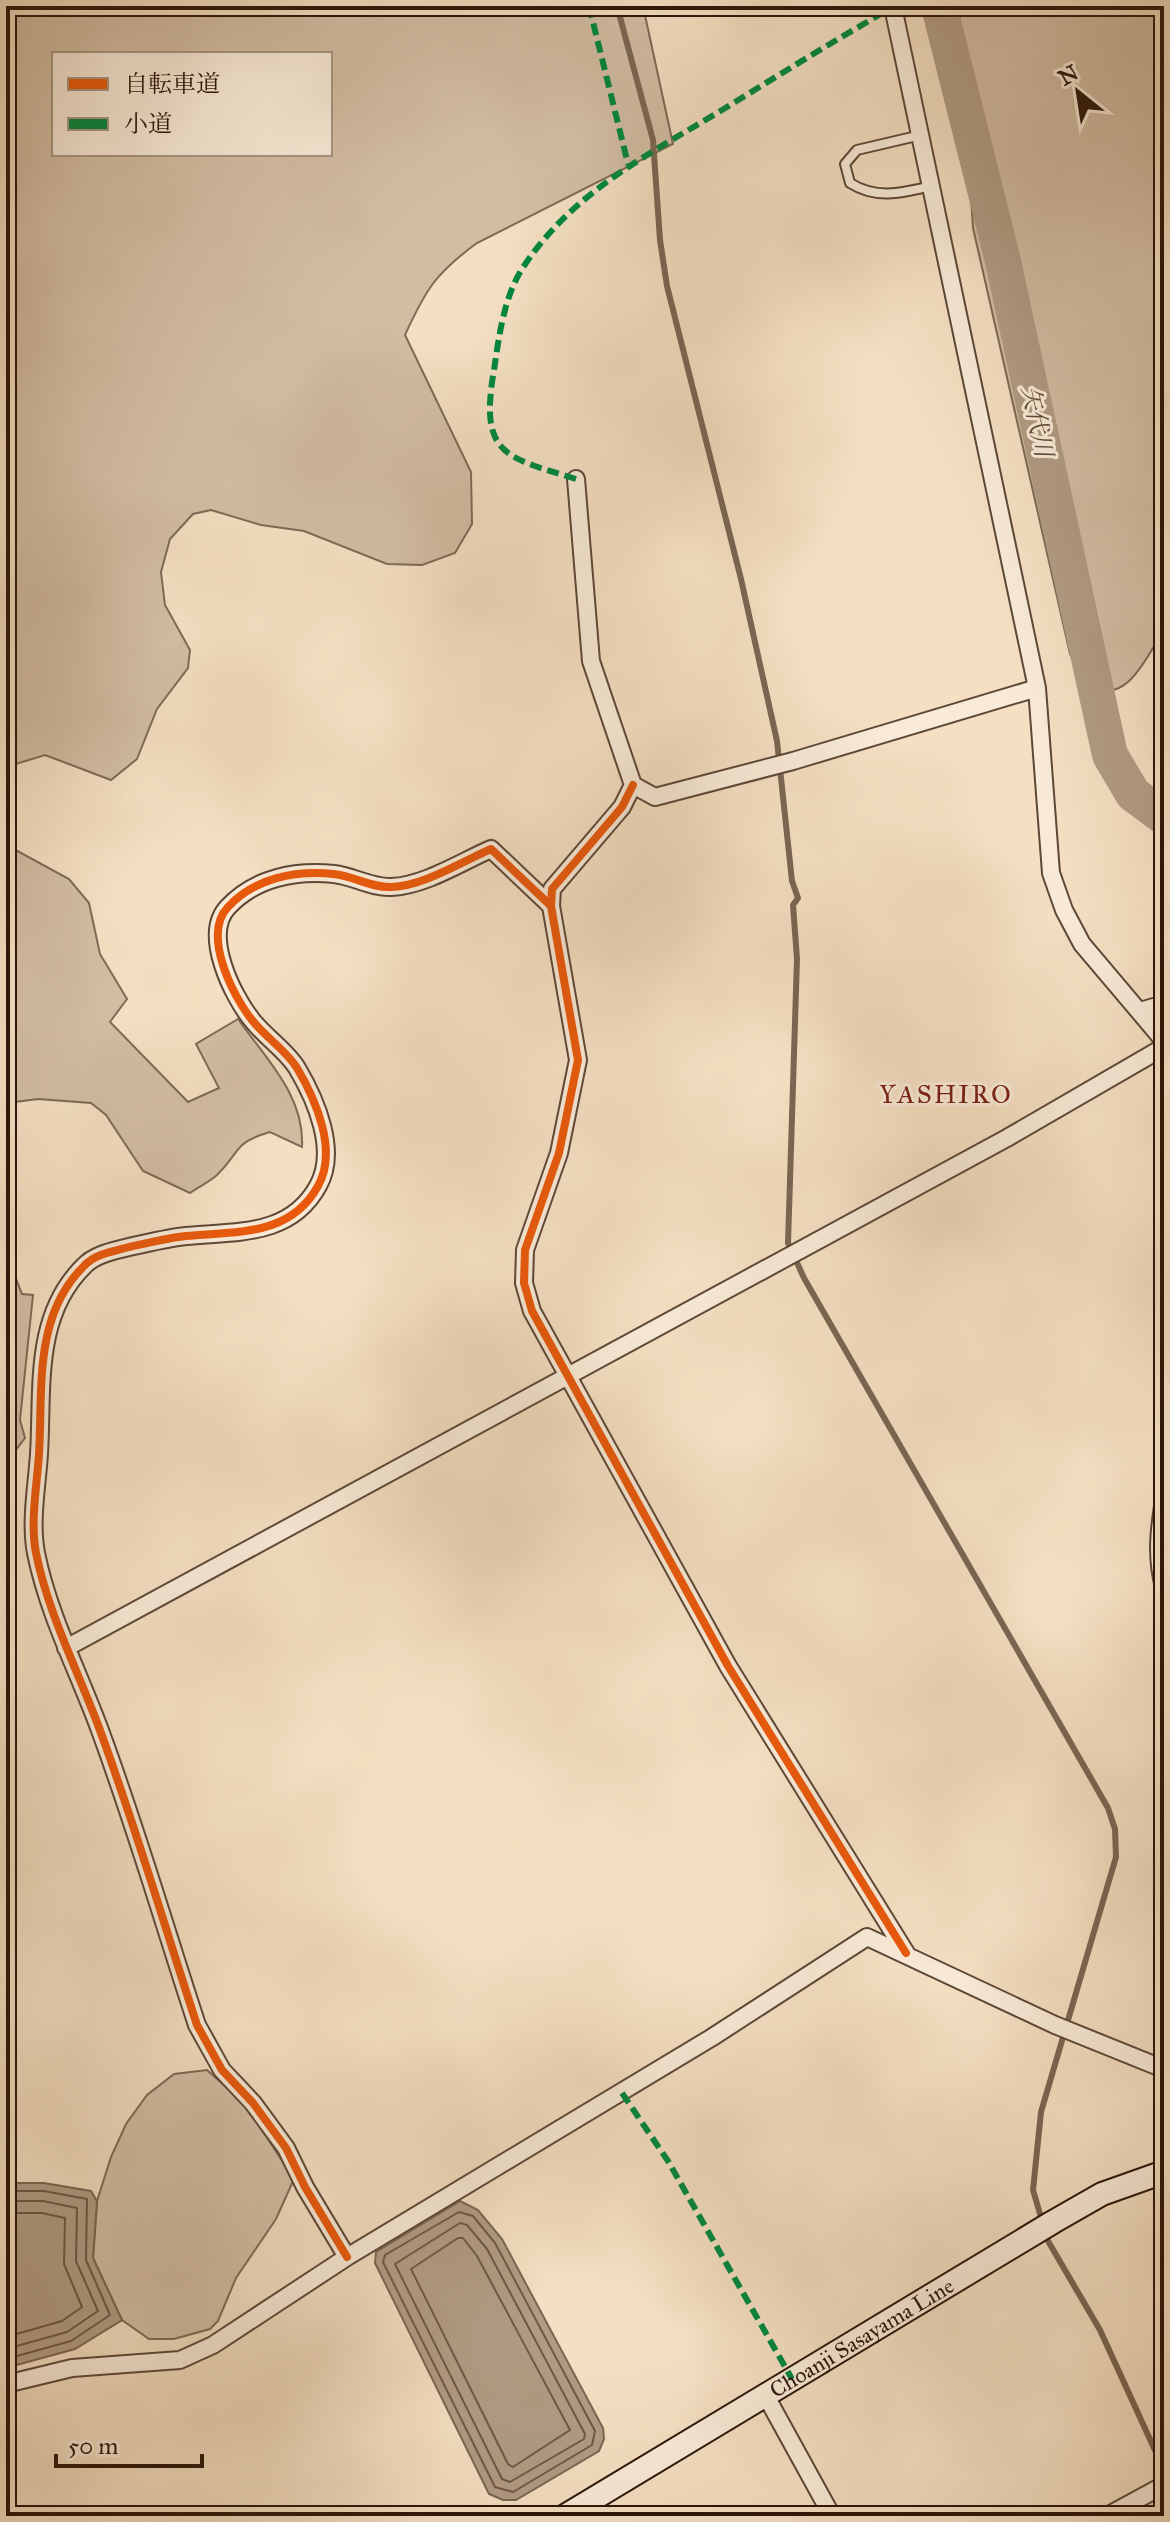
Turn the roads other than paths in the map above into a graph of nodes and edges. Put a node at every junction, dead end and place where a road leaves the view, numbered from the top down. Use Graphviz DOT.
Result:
graph roads {
  1 [pos="893,6"];
  2 [pos="921,135"];
  3 [pos="932,186"];
  4 [pos="576,479"];
  5 [pos="1037,688"];
  6 [pos="633,785"];
  7 [pos="551,906"];
  8 [pos="1164,1004"];
  9 [pos="1140,1011"];
  10 [pos="1164,1044"];
  11 [pos="566,1377"];
  12 [pos="1164,1500"];
  13 [pos="1164,1587"];
  14 [pos="66,1648"];
  15 [pos="906,1953"];
  16 [pos="1164,2069"];
  17 [pos="1164,2172"];
  18 [pos="347,2257"];
  19 [pos="6,2384"];
  20 [pos="766,2396"];
  21 [pos="1164,2485"];
  22 [pos="565,2516"];
  23 [pos="832,2516"];
  24 [pos="1107,2516"];
  1 -- 2 [label="street"];
  2 -- 3 [label="street"];
  2 -- 3 [label="lane"];
  3 -- 5 [label="street"];
  4 -- 6 [label="street"];
  5 -- 6 [label="street"];
  5 -- 9 [label="street"];
  6 -- 7 [label="street"];
  7 -- 11 [label="street"];
  7 -- 14 [label="street"];
  8 -- 9 [label="street"];
  9 -- 10 [label="street"];
  10 -- 11 [label="street"];
  11 -- 14 [label="street"];
  11 -- 15 [label="street"];
  12 -- 13 [label="street"];
  14 -- 18 [label="street"];
  15 -- 16 [label="street"];
  15 -- 18 [label="street"];
  17 -- 20 [label="main road, Choanji Sasayama Line"];
  18 -- 19 [label="street"];
  20 -- 22 [label="main road, Choanji Sasayama Line"];
  20 -- 23 [label="street"];
  21 -- 24 [label="street"];
}
